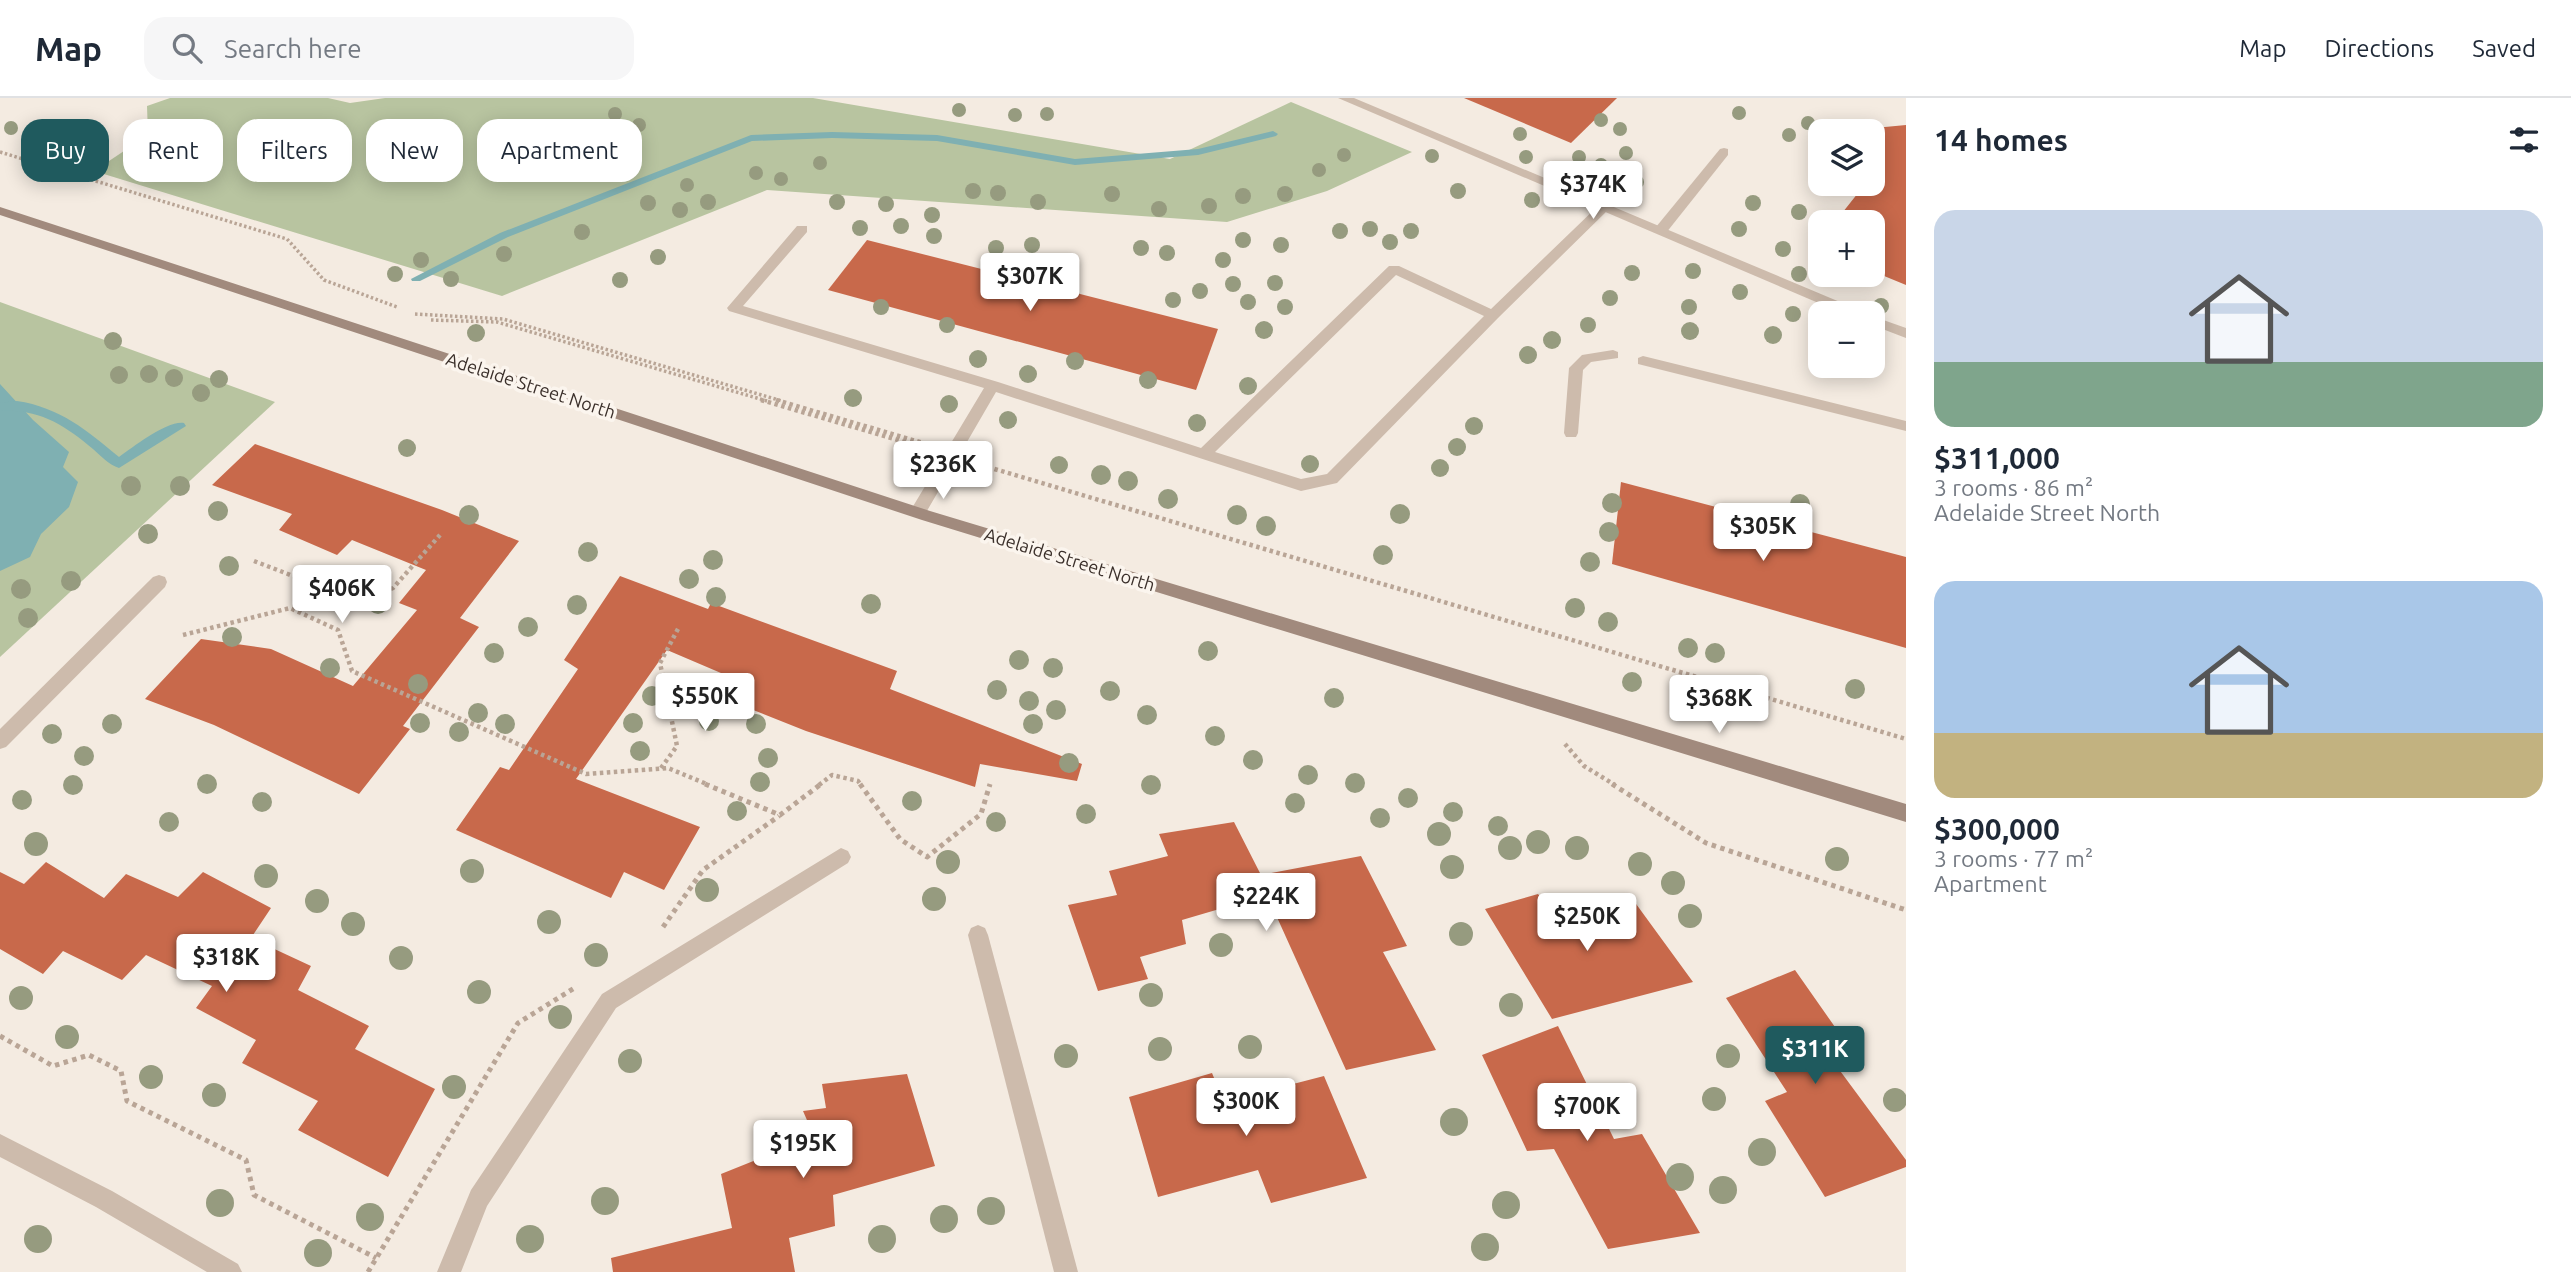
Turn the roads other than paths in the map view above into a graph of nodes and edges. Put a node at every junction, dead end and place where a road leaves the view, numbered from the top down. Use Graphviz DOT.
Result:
graph roads {
  1 [pos="1344,98"];
  2 [pos="1724,152"];
  3 [pos="1604,207"];
  4 [pos="0,211"];
  5 [pos="802,229"];
  6 [pos="1661,230"];
  7 [pos="1826,301"];
  8 [pos="1493,315"];
  9 [pos="1885,325"];
  10 [pos="1906,333"];
  11 [pos="1613,355"];
  12 [pos="1643,361"];
  13 [pos="993,386"];
  14 [pos="1906,426"];
  15 [pos="1571,433"];
  16 [pos="1204,454"];
  17 [pos="918,513"];
  18 [pos="159,582"];
  19 [pos="0,741"];
  20 [pos="1906,813"];
  21 [pos="841,857"];
  22 [pos="978,935"];
  23 [pos="0,1145"];
  24 [pos="230,1272"];
  25 [pos="449,1272"];
  26 [pos="1066,1272"];
  1 -- 3 [label="street"];
  2 -- 6 [label="street"];
  3 -- 6 [label="street"];
  3 -- 8 [label="street"];
  4 -- 17 [label="main road, Adelaide Street North"];
  5 -- 13 [label="street"];
  6 -- 7 [label="street"];
  8 -- 16 [label="street"];
  8 -- 16 [label="street"];
  9 -- 10 [label="street"];
  11 -- 15 [label="street"];
  12 -- 14 [label="street"];
  13 -- 16 [label="street"];
  13 -- 17 [label="street"];
  17 -- 20 [label="main road, Adelaide Street North"];
  18 -- 19 [label="street"];
  21 -- 25 [label="street"];
  22 -- 26 [label="street"];
  23 -- 24 [label="street"];
}
